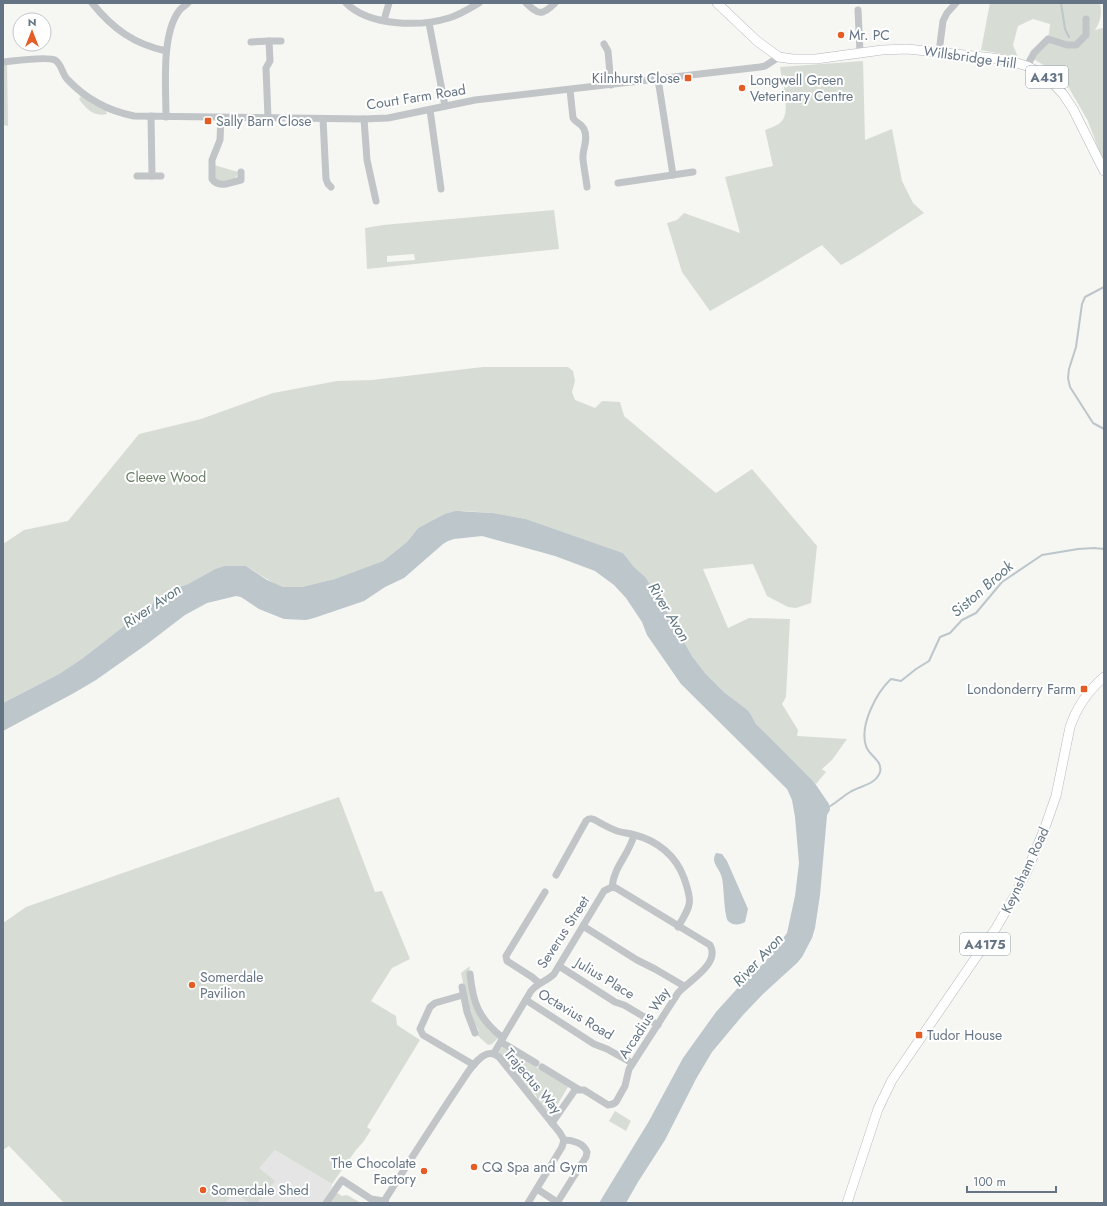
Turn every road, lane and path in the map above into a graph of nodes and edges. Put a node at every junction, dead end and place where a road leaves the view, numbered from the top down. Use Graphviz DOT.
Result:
graph roads {
  1 [pos="92,3"];
  2 [pos="188,3"];
  3 [pos="346,3"];
  4 [pos="389,3"];
  5 [pos="479,3"];
  6 [pos="526,3"];
  7 [pos="555,3"];
  8 [pos="717,3"];
  9 [pos="956,3"];
  10 [pos="467,6"];
  11 [pos="858,10"];
  12 [pos="1086,19"];
  13 [pos="384,20"];
  14 [pos="430,23"];
  15 [pos="269,41"];
  16 [pos="281,41"];
  17 [pos="252,42"];
  18 [pos="604,44"];
  19 [pos="166,51"];
  20 [pos="939,52"];
  21 [pos="860,53"];
  22 [pos="779,57"];
  23 [pos="3,62"];
  24 [pos="1027,66"];
  25 [pos="658,79"];
  26 [pos="612,85"];
  27 [pos="570,90"];
  28 [pos="445,106"];
  29 [pos="430,110"];
  30 [pos="151,116"];
  31 [pos="166,117"];
  32 [pos="221,118"];
  33 [pos="268,118"];
  34 [pos="323,119"];
  35 [pos="364,119"];
  36 [pos="241,172"];
  37 [pos="693,172"];
  38 [pos="1104,172"];
  39 [pos="673,175"];
  40 [pos="137,176"];
  41 [pos="152,176"];
  42 [pos="161,176"];
  43 [pos="618,183"];
  44 [pos="331,187"];
  45 [pos="587,187"];
  46 [pos="441,189"];
  47 [pos="376,201"];
  48 [pos="1104,677"];
  49 [pos="634,835"];
  50 [pos="556,875"];
  51 [pos="612,887"];
  52 [pos="545,892"];
  53 [pos="583,926"];
  54 [pos="678,927"];
  55 [pos="559,966"];
  56 [pos="470,974"];
  57 [pos="538,984"];
  58 [pos="684,986"];
  59 [pos="462,987"];
  60 [pos="463,995"];
  61 [pos="526,1000"];
  62 [pos="658,1025"];
  63 [pos="475,1033"];
  64 [pos="502,1040"];
  65 [pos="494,1053"];
  66 [pos="632,1064"];
  67 [pos="474,1065"];
  68 [pos="578,1089"];
  69 [pos="552,1123"];
  70 [pos="564,1140"];
  71 [pos="537,1189"];
  72 [pos="385,1202"];
  73 [pos="557,1202"];
  74 [pos="326,1203"];
  75 [pos="528,1203"];
  76 [pos="847,1203"];
  1 -- 19 [label="street"];
  2 -- 19 [label="street"];
  3 -- 13 [label="street"];
  4 -- 13 [label="street"];
  5 -- 10 [label="street"];
  6 -- 7 [label="street"];
  8 -- 22 [label="main road"];
  9 -- 20 [label="street"];
  10 -- 14 [label="street"];
  11 -- 21 [label="street"];
  12 -- 24 [label="street"];
  13 -- 14 [label="street"];
  14 -- 28 [label="street"];
  15 -- 16 [label="street"];
  15 -- 17 [label="street"];
  15 -- 33 [label="street"];
  18 -- 26 [label="street"];
  19 -- 31 [label="street"];
  20 -- 21 [label="main road, Willsbridge Hill / A431"];
  20 -- 24 [label="main road, Willsbridge Hill / A431"];
  21 -- 22 [label="main road, Willsbridge Hill / A431"];
  22 -- 25 [label="street, Court Farm Road"];
  23 -- 30 [label="street, Court Farm Road"];
  24 -- 38 [label="main road, Willsbridge Hill / A431"];
  25 -- 26 [label="street, Court Farm Road"];
  25 -- 39 [label="street"];
  26 -- 27 [label="street, Court Farm Road"];
  27 -- 28 [label="street, Court Farm Road"];
  27 -- 45 [label="street"];
  28 -- 29 [label="street, Court Farm Road"];
  29 -- 35 [label="street, Court Farm Road"];
  29 -- 46 [label="street"];
  30 -- 31 [label="street, Court Farm Road"];
  30 -- 41 [label="street"];
  31 -- 32 [label="street, Court Farm Road"];
  32 -- 33 [label="street, Court Farm Road"];
  32 -- 36 [label="street"];
  33 -- 34 [label="street, Court Farm Road"];
  34 -- 35 [label="street, Court Farm Road"];
  34 -- 44 [label="street"];
  35 -- 47 [label="street"];
  37 -- 39 [label="street"];
  39 -- 43 [label="street"];
  40 -- 41 [label="street"];
  41 -- 42 [label="street"];
  48 -- 76 [label="main road, Keynsham Road / A4175"];
  49 -- 50 [label="street"];
  49 -- 51 [label="street"];
  49 -- 54 [label="street"];
  51 -- 53 [label="street, Severus Street"];
  51 -- 54 [label="street, Arcadius Way"];
  52 -- 57 [label="street"];
  53 -- 55 [label="street, Severus Street"];
  53 -- 58 [label="street"];
  54 -- 58 [label="street, Arcadius Way"];
  55 -- 57 [label="street, Severus Street"];
  55 -- 62 [label="street, Julius Place"];
  56 -- 64 [label="street"];
  57 -- 61 [label="street, Severus Street"];
  58 -- 62 [label="street, Arcadius Way"];
  59 -- 60 [label="street"];
  60 -- 63 [label="street"];
  60 -- 67 [label="street"];
  61 -- 64 [label="street, Severus Street"];
  61 -- 66 [label="street, Octavius Road"];
  62 -- 66 [label="street, Arcadius Way"];
  64 -- 65 [label="street, Severus Street"];
  64 -- 68 [label="street, Arcadius Way"];
  65 -- 67 [label="street, Trajectus Way"];
  65 -- 69 [label="street, Trajectus Way"];
  66 -- 68 [label="street, Arcadius Way"];
  67 -- 72 [label="street, Trajectus Way"];
  68 -- 69 [label="street"];
  69 -- 70 [label="street, Trajectus Way"];
  70 -- 71 [label="street"];
  70 -- 73 [label="street"];
  71 -- 73 [label="street"];
  71 -- 75 [label="street"];
  72 -- 74 [label="street"];
}
